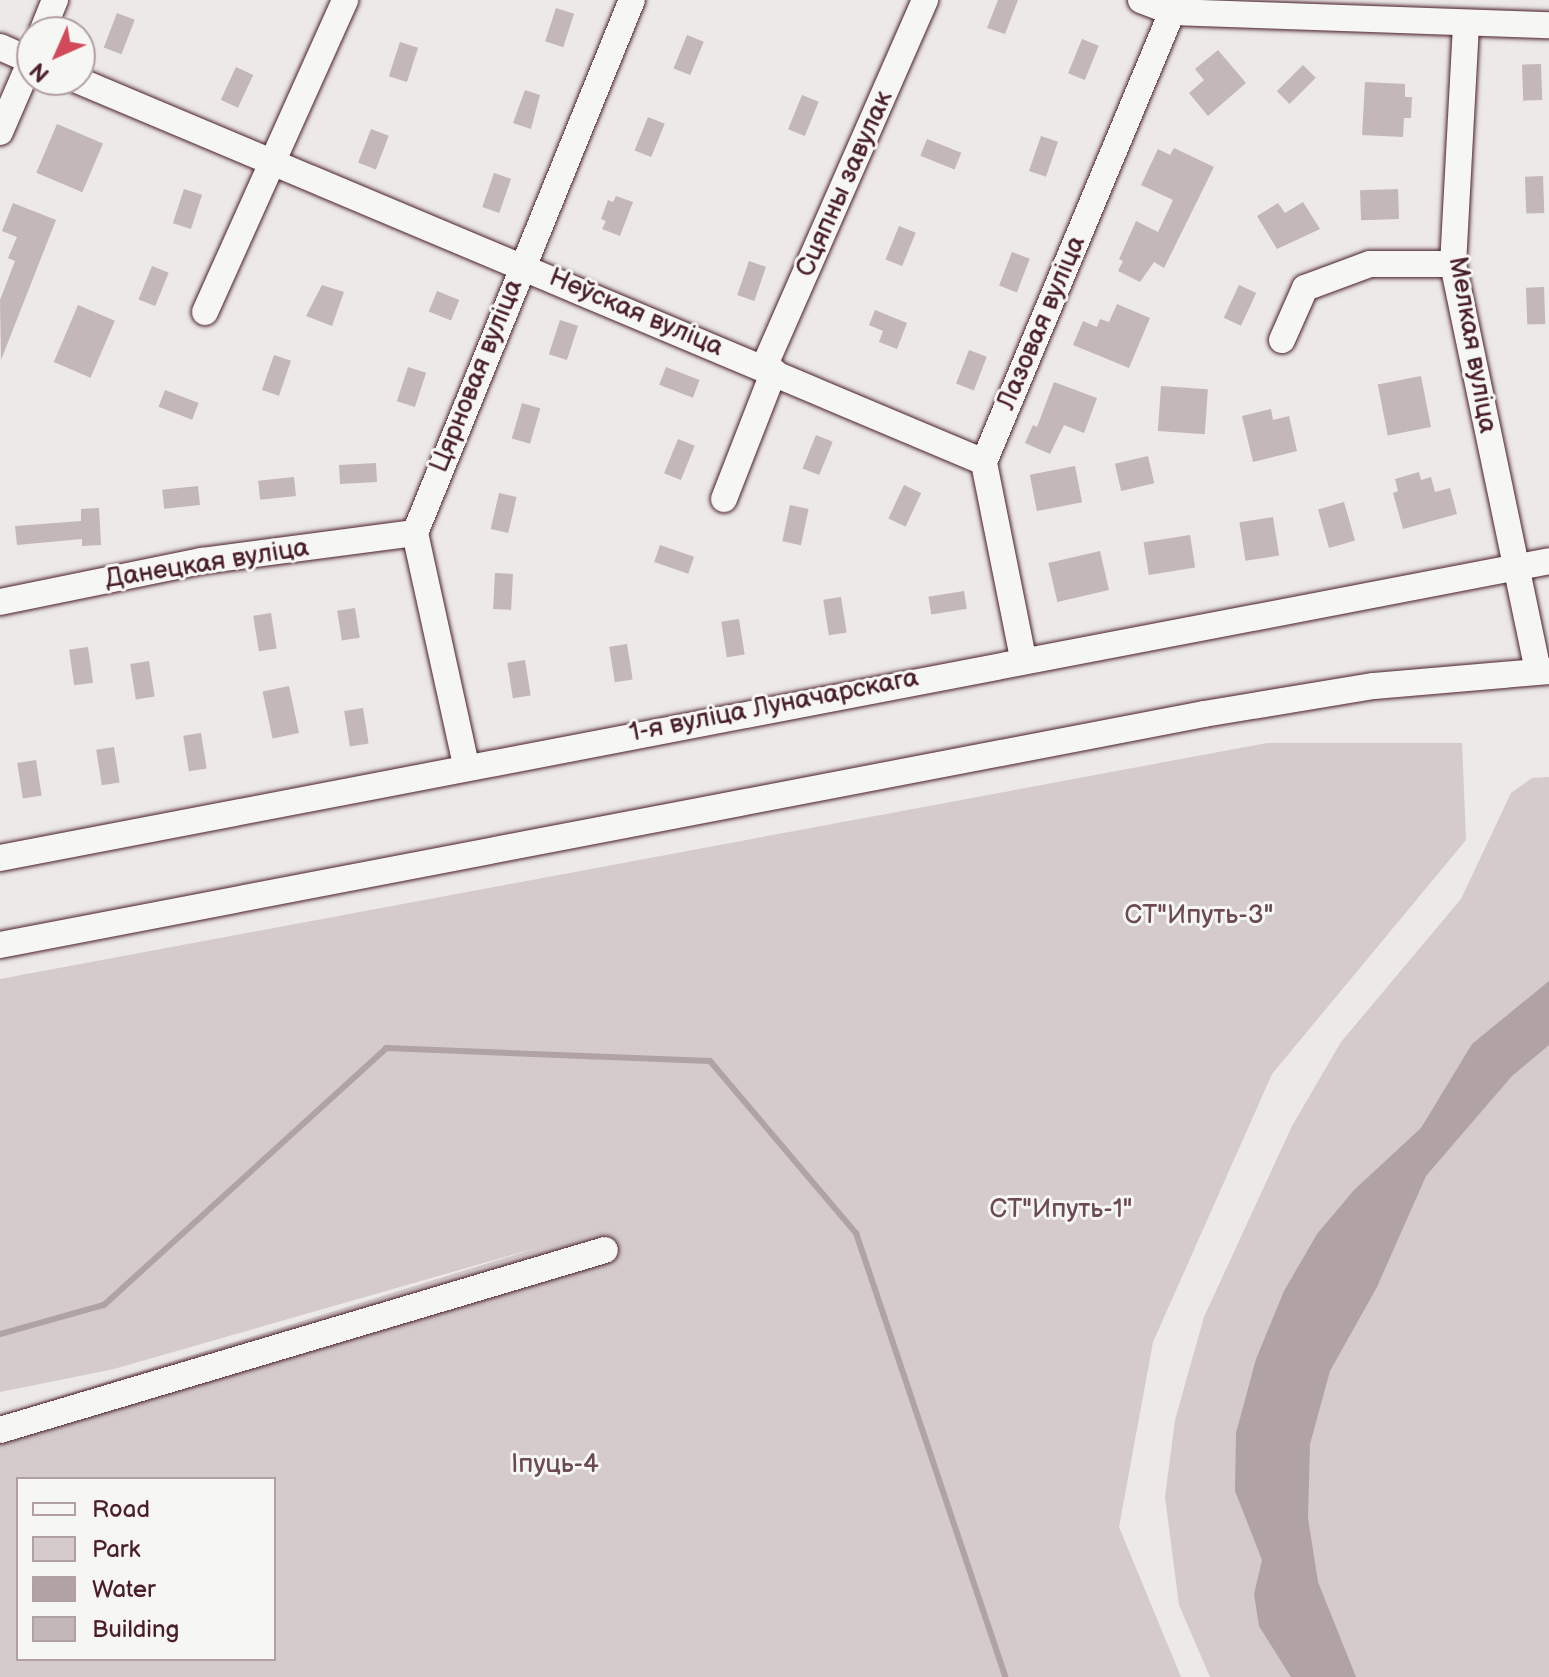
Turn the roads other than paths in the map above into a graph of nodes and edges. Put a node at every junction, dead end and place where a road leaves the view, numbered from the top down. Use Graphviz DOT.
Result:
graph roads {
  1 [pos="345,0"];
  2 [pos="632,0"];
  3 [pos="925,0"];
  4 [pos="1141,0"];
  5 [pos="1175,6"];
  6 [pos="1466,25"];
  7 [pos="1549,25"];
  8 [pos="96,88"];
  9 [pos="16,96"];
  10 [pos="0,132"];
  11 [pos="275,166"];
  12 [pos="521,264"];
  13 [pos="1453,264"];
  14 [pos="205,312"];
  15 [pos="1282,340"];
  16 [pos="769,369"];
  17 [pos="984,462"];
  18 [pos="724,499"];
  19 [pos="415,533"];
  20 [pos="1549,561"];
  21 [pos="1516,567"];
  22 [pos="0,602"];
  23 [pos="1023,658"];
  24 [pos="1544,671"];
  25 [pos="466,765"];
  26 [pos="0,858"];
  27 [pos="0,945"];
  28 [pos="605,1250"];
  29 [pos="0,1430"];
  1 -- 11 [label="street"];
  2 -- 12 [label="street, Цярновая вуліца"];
  3 -- 16 [label="street, Сцяпны завулак"];
  4 -- 5 [label="street"];
  5 -- 6 [label="street"];
  5 -- 17 [label="street, Лазовая вуліца"];
  6 -- 7 [label="street"];
  6 -- 13 [label="street, Мелкая вуліца"];
  8 -- 11 [label="street, Неўская вуліца"];
  9 -- 10 [label="street"];
  11 -- 12 [label="street, Неўская вуліца"];
  11 -- 14 [label="street"];
  12 -- 16 [label="street, Неўская вуліца"];
  12 -- 19 [label="street, Цярновая вуліца"];
  13 -- 15 [label="street"];
  13 -- 21 [label="street, Мелкая вуліца"];
  16 -- 17 [label="street, Неўская вуліца"];
  16 -- 18 [label="street"];
  17 -- 23 [label="street"];
  19 -- 22 [label="street, Данецкая вуліца"];
  19 -- 25 [label="street"];
  20 -- 21 [label="street, 1-я вуліца Луначарскага"];
  21 -- 23 [label="street, 1-я вуліца Луначарскага"];
  21 -- 24 [label="street, Мелкая вуліца"];
  23 -- 25 [label="street, 1-я вуліца Луначарскага"];
  24 -- 27 [label="street"];
  25 -- 26 [label="street, 1-я вуліца Луначарскага"];
  28 -- 29 [label="street"];
}
